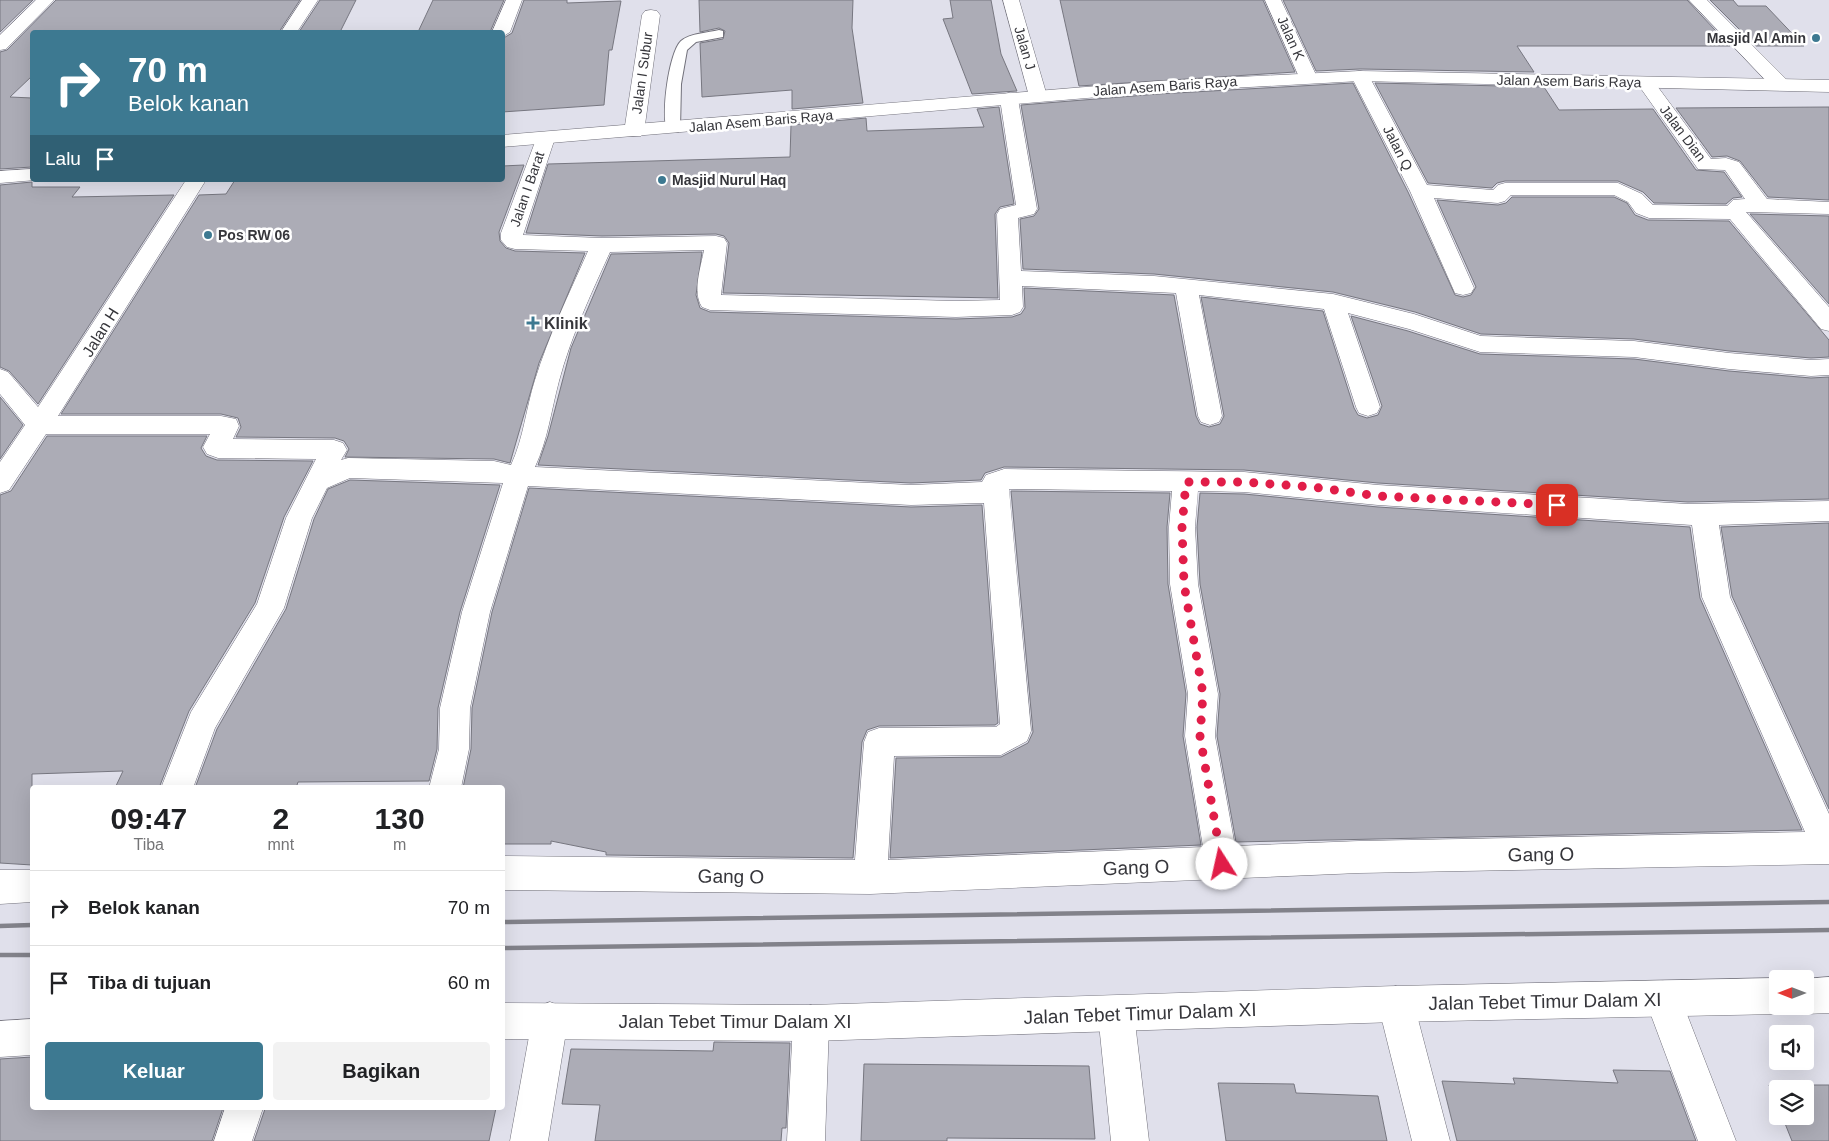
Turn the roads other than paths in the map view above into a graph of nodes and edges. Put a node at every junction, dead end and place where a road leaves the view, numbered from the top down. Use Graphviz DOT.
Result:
graph roads {
  1 [pos="46,0"];
  2 [pos="310,0"];
  3 [pos="514,0"];
  4 [pos="1011,0"];
  5 [pos="1273,0"];
  6 [pos="1697,0"];
  7 [pos="651,15"];
  8 [pos="290,30"];
  9 [pos="502,30"];
  10 [pos="719,34"];
  11 [pos="0,45"];
  12 [pos="1360,76"];
  13 [pos="1308,77"];
  14 [pos="1646,82"];
  15 [pos="1781,85"];
  16 [pos="1829,86"];
  17 [pos="1038,96"];
  18 [pos="1009,99"];
  19 [pos="673,128"];
  20 [pos="634,132"];
  21 [pos="545,138"];
  22 [pos="505,141"];
  23 [pos="30,175"];
  24 [pos="0,177"];
  25 [pos="195,182"];
  26 [pos="1420,191"];
  27 [pos="1761,206"];
  28 [pos="1829,208"];
  29 [pos="1734,213"];
  30 [pos="602,245"];
  31 [pos="1010,278"];
  32 [pos="1186,287"];
  33 [pos="1463,288"];
  34 [pos="1333,302"];
  35 [pos="1829,323"];
  36 [pos="1829,367"];
  37 [pos="0,378"];
  38 [pos="1368,407"];
  39 [pos="1210,416"];
  40 [pos="39,425"];
  41 [pos="518,476"];
  42 [pos="318,481"];
  43 [pos="1186,482"];
  44 [pos="0,483"];
  45 [pos="996,492"];
  46 [pos="1829,511"];
  47 [pos="1704,516"];
  48 [pos="178,785"];
  49 [pos="445,785"];
  50 [pos="1828,848"];
  51 [pos="1222,864"];
  52 [pos="505,873"];
  53 [pos="870,877"];
  54 [pos="30,886"];
  55 [pos="0,887"];
  56 [pos="1829,995"];
  57 [pos="1769,996"];
  58 [pos="1814,996"];
  59 [pos="1663,999"];
  60 [pos="1396,1004"];
  61 [pos="1116,1014"];
  62 [pos="550,1020"];
  63 [pos="505,1021"];
  64 [pos="811,1023"];
  65 [pos="30,1037"];
  66 [pos="0,1039"];
  67 [pos="243,1110"];
  68 [pos="233,1141"];
  69 [pos="529,1141"];
  70 [pos="806,1141"];
  71 [pos="1130,1141"];
  72 [pos="1431,1141"];
  73 [pos="1717,1141"];
  1 -- 11 [label="street"];
  2 -- 8 [label="street"];
  3 -- 9 [label="street"];
  4 -- 17 [label="street, Jalan J"];
  5 -- 13 [label="street, Jalan K"];
  6 -- 15 [label="street"];
  7 -- 20 [label="street, Jalan I Subur"];
  10 -- 19 [label="lane"];
  12 -- 13 [label="street, Jalan Asem Baris Raya"];
  12 -- 14 [label="street, Jalan Asem Baris Raya"];
  12 -- 26 [label="street, Jalan Q"];
  13 -- 17 [label="street, Jalan Asem Baris Raya"];
  14 -- 15 [label="street, Jalan Asem Baris Raya"];
  14 -- 27 [label="street, Jalan Dian"];
  15 -- 16 [label="street, Jalan Asem Baris Raya"];
  17 -- 18 [label="street, Jalan Asem Baris Raya"];
  18 -- 19 [label="street, Jalan Asem Baris Raya"];
  18 -- 31 [label="street"];
  19 -- 20 [label="street, Jalan Asem Baris Raya"];
  20 -- 21 [label="street, Jalan Asem Baris Raya"];
  21 -- 22 [label="street, Jalan Asem Baris Raya"];
  21 -- 30 [label="street, Jalan I Barat"];
  23 -- 24 [label="street"];
  25 -- 40 [label="street, Jalan H"];
  26 -- 29 [label="street"];
  26 -- 33 [label="street, Jalan Q"];
  27 -- 28 [label="street"];
  27 -- 29 [label="street"];
  29 -- 35 [label="street"];
  30 -- 31 [label="street"];
  30 -- 41 [label="street"];
  31 -- 32 [label="street"];
  32 -- 34 [label="street"];
  32 -- 39 [label="street"];
  34 -- 36 [label="street"];
  34 -- 38 [label="street"];
  37 -- 40 [label="street"];
  40 -- 42 [label="street"];
  40 -- 44 [label="street, Jalan H"];
  41 -- 42 [label="street"];
  41 -- 45 [label="street"];
  41 -- 49 [label="street"];
  42 -- 48 [label="street"];
  43 -- 45 [label="street"];
  43 -- 47 [label="street"];
  43 -- 51 [label="street"];
  45 -- 53 [label="street"];
  46 -- 47 [label="street"];
  47 -- 50 [label="street"];
  50 -- 51 [label="street, Gang O"];
  51 -- 53 [label="street, Gang O"];
  52 -- 53 [label="street, Gang O"];
  54 -- 55 [label="street"];
  56 -- 58 [label="street"];
  57 -- 59 [label="street, Jalan Tebet Timur Dalam XI"];
  59 -- 60 [label="street, Jalan Tebet Timur Dalam XI"];
  59 -- 73 [label="street"];
  60 -- 61 [label="street, Jalan Tebet Timur Dalam XI"];
  60 -- 72 [label="street"];
  61 -- 64 [label="street, Jalan Tebet Timur Dalam XI"];
  61 -- 71 [label="street"];
  62 -- 63 [label="street, Jalan Tebet Timur Dalam XI"];
  62 -- 64 [label="street, Jalan Tebet Timur Dalam XI"];
  62 -- 69 [label="street"];
  64 -- 70 [label="street"];
  65 -- 66 [label="street"];
  67 -- 68 [label="street"];
}
